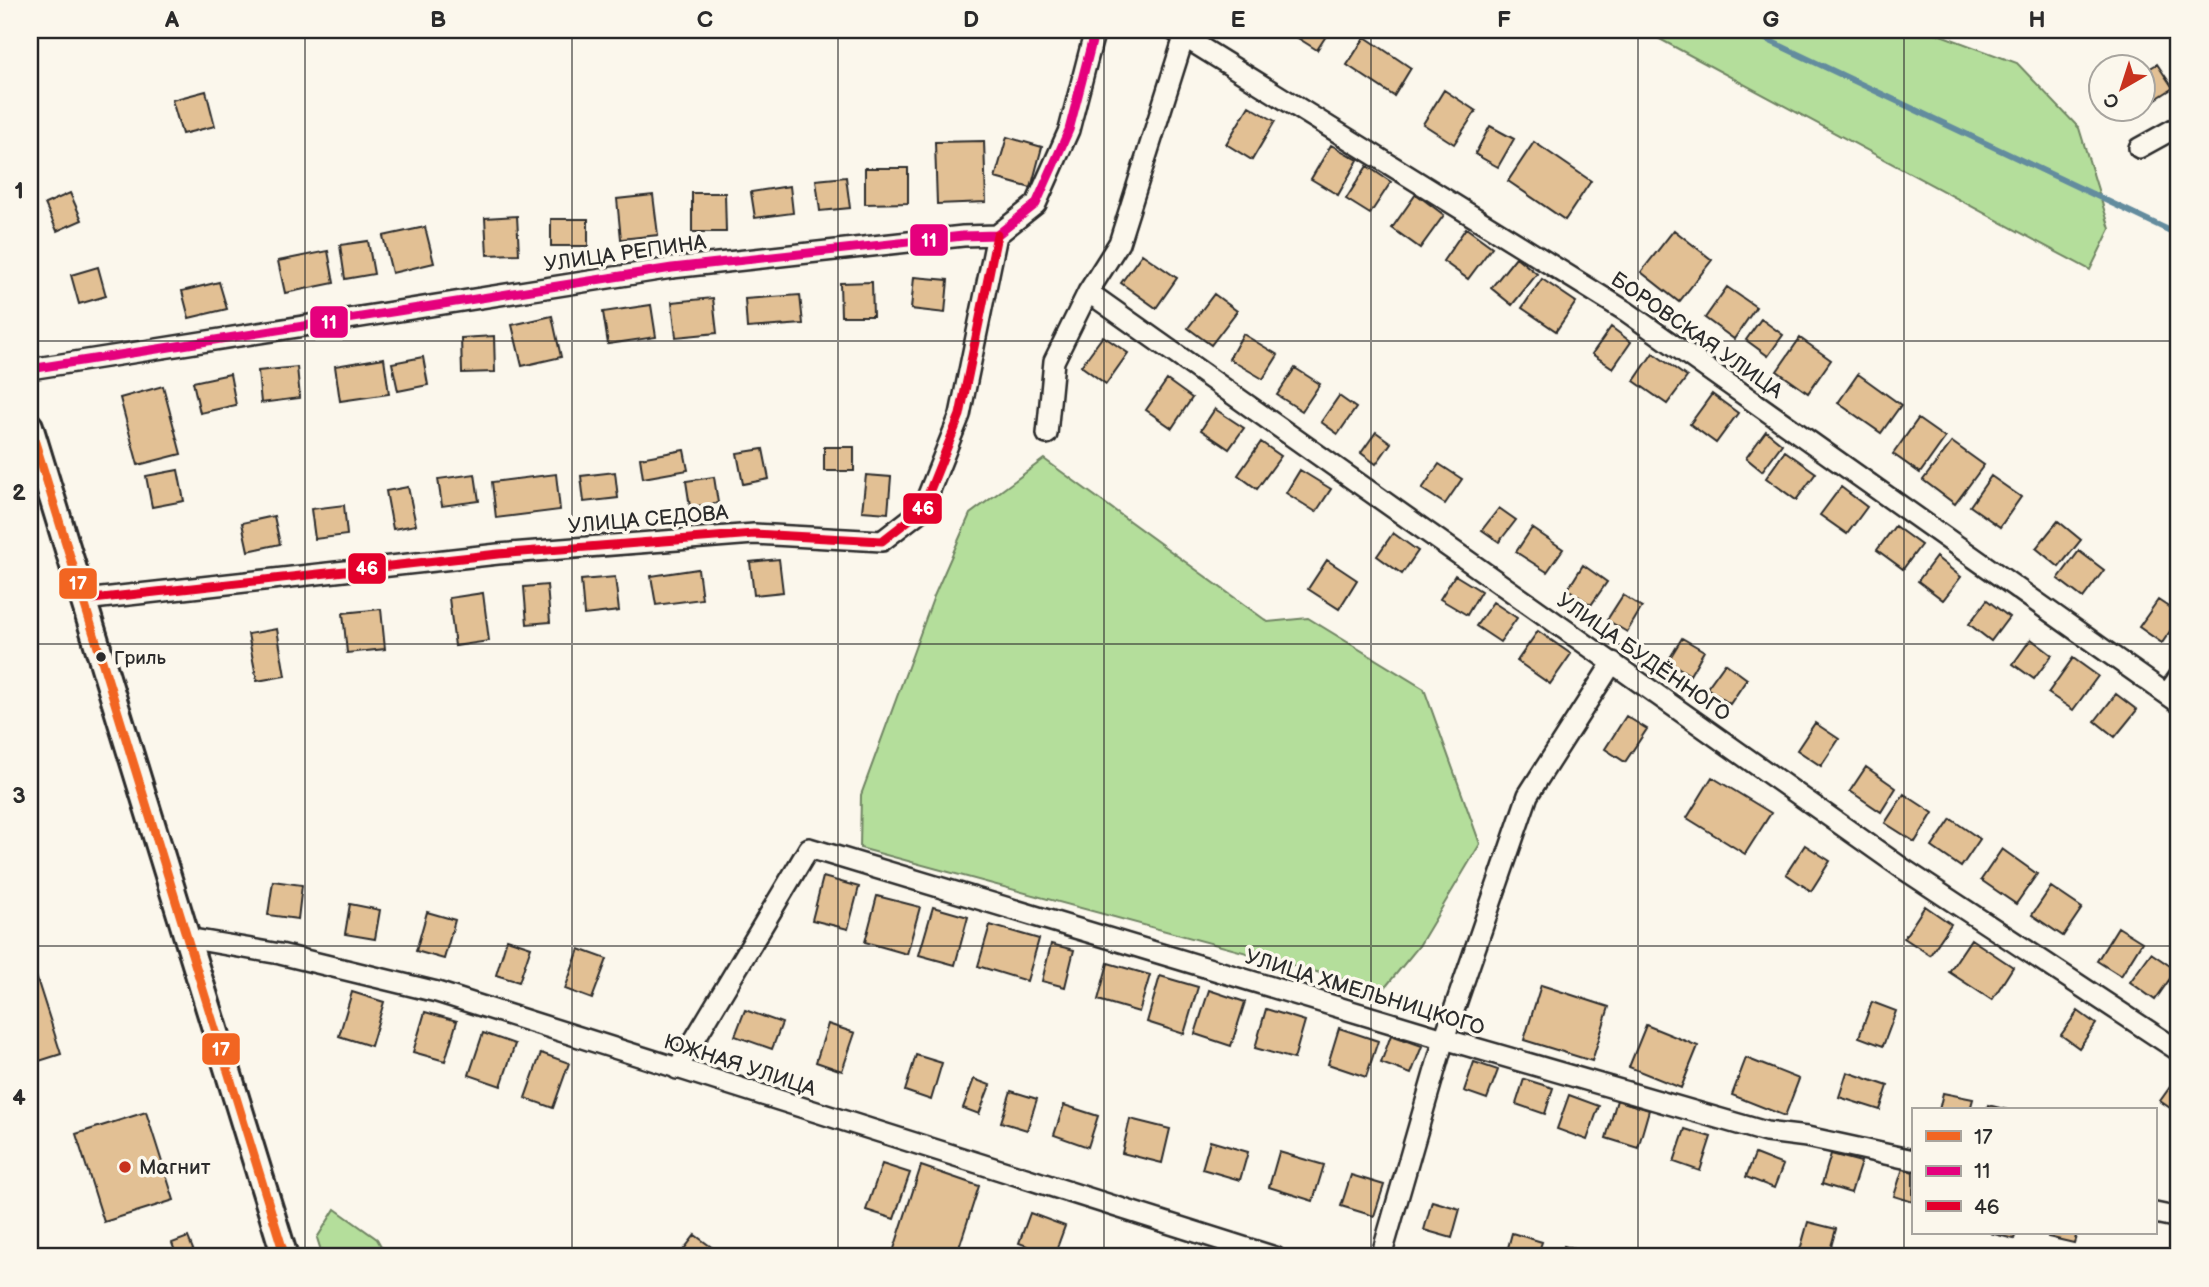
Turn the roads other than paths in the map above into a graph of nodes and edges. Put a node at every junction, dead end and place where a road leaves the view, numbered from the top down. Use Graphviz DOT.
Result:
graph roads {
  1 [pos="1095,30"];
  2 [pos="1178,33"];
  3 [pos="2179,126"];
  4 [pos="2139,148"];
  5 [pos="998,235"];
  6 [pos="1088,292"];
  7 [pos="30,369"];
  8 [pos="30,426"];
  9 [pos="1047,434"];
  10 [pos="84,600"];
  11 [pos="1612,662"];
  12 [pos="2179,677"];
  13 [pos="2173,699"];
  14 [pos="187,938"];
  15 [pos="1444,1039"];
  16 [pos="2179,1051"];
  17 [pos="677,1069"];
  18 [pos="1912,1160"];
  19 [pos="2156,1213"];
  20 [pos="2179,1218"];
  21 [pos="285,1257"];
  22 [pos="1275,1257"];
  23 [pos="1381,1257"];
  1 -- 5 [label="street"];
  2 -- 6 [label="street"];
  2 -- 13 [label="street, БОРОВСКАЯ УЛИЦА"];
  3 -- 4 [label="street"];
  5 -- 7 [label="street, УЛИЦА РЕПИНА"];
  5 -- 10 [label="street, УЛИЦА СЕДОВА"];
  6 -- 9 [label="street"];
  6 -- 11 [label="street, УЛИЦА БУДЁННОГО"];
  8 -- 10 [label="main road"];
  10 -- 14 [label="main road"];
  11 -- 15 [label="street"];
  11 -- 16 [label="street, УЛИЦА БУДЁННОГО"];
  12 -- 13 [label="street"];
  14 -- 17 [label="street, ЮЖНАЯ УЛИЦА"];
  14 -- 21 [label="main road"];
  15 -- 17 [label="street, УЛИЦА ХМЕЛЬНИЦКОГО"];
  15 -- 18 [label="street, УЛИЦА ХМЕЛЬНИЦКОГО"];
  15 -- 23 [label="street"];
  17 -- 22 [label="street, ЮЖНАЯ УЛИЦА"];
  19 -- 20 [label="street"];
}
